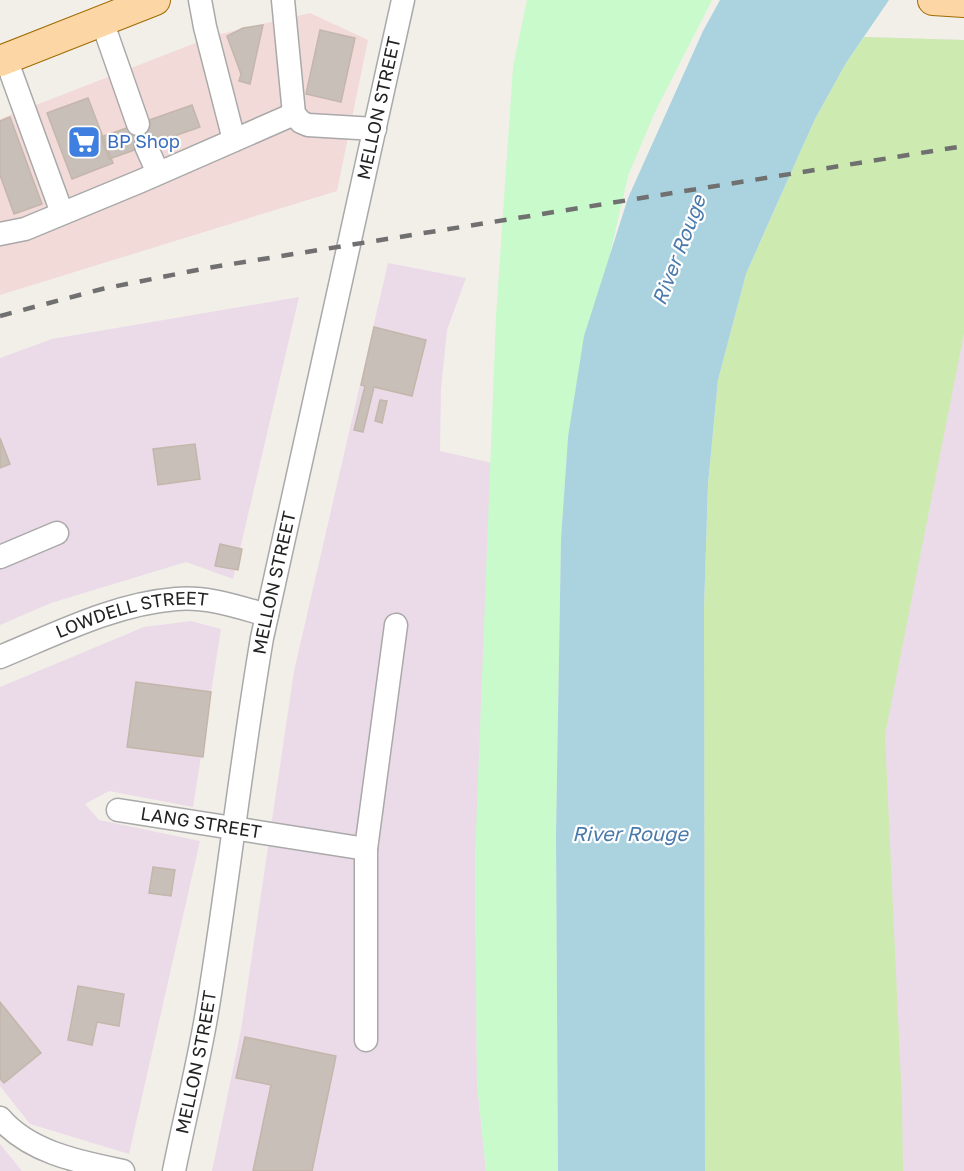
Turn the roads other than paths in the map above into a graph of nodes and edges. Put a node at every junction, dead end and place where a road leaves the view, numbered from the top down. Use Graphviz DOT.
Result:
graph roads {
  1 [pos="200,0"];
  2 [pos="283,0"];
  3 [pos="403,0"];
  4 [pos="933,0"];
  5 [pos="142,2"];
  6 [pos="964,2"];
  7 [pos="102,21"];
  8 [pos="3,60"];
  9 [pos="294,114"];
  10 [pos="138,124"];
  11 [pos="375,129"];
  12 [pos="234,140"];
  13 [pos="146,146"];
  14 [pos="158,173"];
  15 [pos="62,213"];
  16 [pos="2,232"];
  17 [pos="57,533"];
  18 [pos="0,557"];
  19 [pos="267,615"];
  20 [pos="396,625"];
  21 [pos="0,657"];
  22 [pos="118,810"];
  23 [pos="233,829"];
  24 [pos="366,849"];
  25 [pos="366,1040"];
  26 [pos="0,1118"];
  27 [pos="123,1171"];
  28 [pos="174,1171"];
  1 -- 12 [label="street"];
  2 -- 9 [label="street"];
  3 -- 11 [label="street, MELLON STREET"];
  4 -- 6 [label="main road"];
  5 -- 7 [label="main road"];
  7 -- 8 [label="main road"];
  7 -- 10 [label="street"];
  8 -- 15 [label="street"];
  9 -- 11 [label="street"];
  9 -- 12 [label="street"];
  11 -- 19 [label="street, MELLON STREET"];
  12 -- 14 [label="street"];
  13 -- 14 [label="street"];
  14 -- 15 [label="street"];
  15 -- 16 [label="street"];
  17 -- 18 [label="street"];
  19 -- 21 [label="street, LOWDELL STREET"];
  19 -- 23 [label="street, MELLON STREET"];
  20 -- 24 [label="street"];
  22 -- 23 [label="street, LANG STREET"];
  23 -- 24 [label="street, LANG STREET"];
  23 -- 28 [label="street, MELLON STREET"];
  24 -- 25 [label="street"];
  26 -- 27 [label="street"];
}
